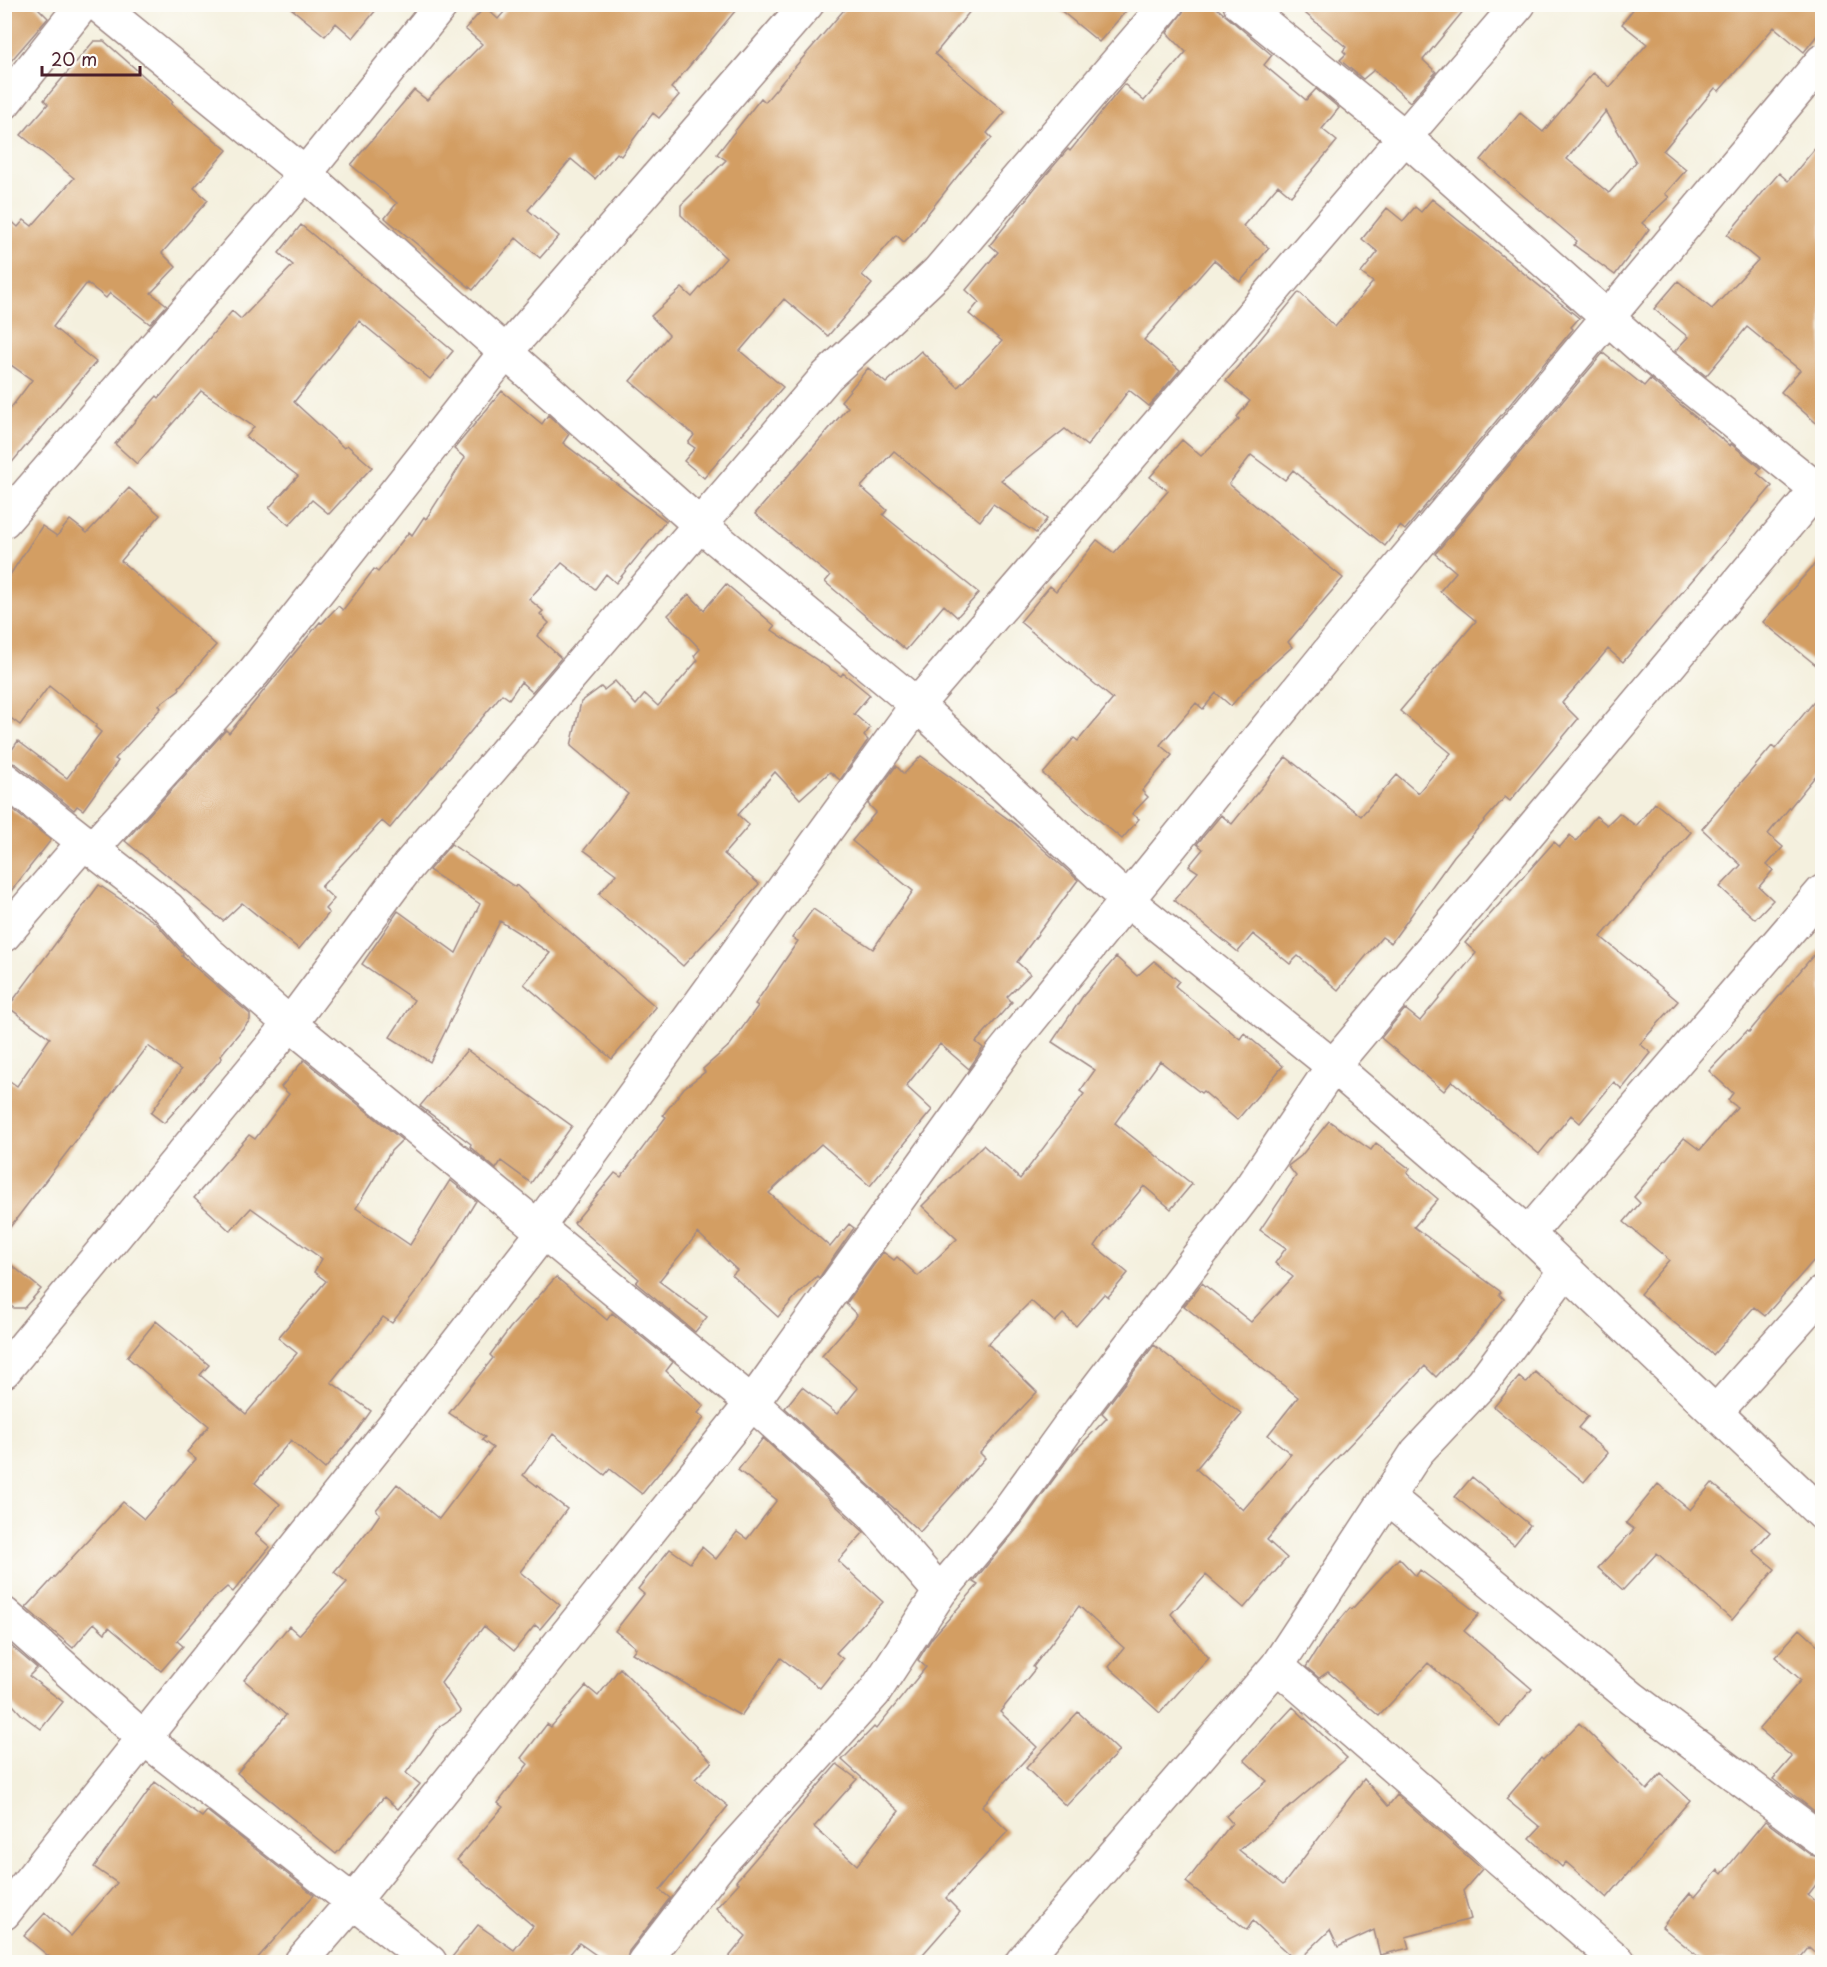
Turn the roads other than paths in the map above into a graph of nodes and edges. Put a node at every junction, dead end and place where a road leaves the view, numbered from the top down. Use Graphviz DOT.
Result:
graph roads {
  1 [pos="83,4"];
  2 [pos="97,4"];
  3 [pos="442,4"];
  4 [pos="807,4"];
  5 [pos="1167,4"];
  6 [pos="1240,4"];
  7 [pos="1519,4"];
  8 [pos="1822,61"];
  9 [pos="4,103"];
  10 [pos="1406,138"];
  11 [pos="305,174"];
  12 [pos="1608,316"];
  13 [pos="505,353"];
  14 [pos="1821,489"];
  15 [pos="4,521"];
  16 [pos="700,525"];
  17 [pos="917,705"];
  18 [pos="4,779"];
  19 [pos="88,846"];
  20 [pos="1822,892"];
  21 [pos="1128,901"];
  22 [pos="4,935"];
  23 [pos="290,1024"];
  24 [pos="1333,1066"];
  25 [pos="541,1229"];
  26 [pos="1528,1234"];
  27 [pos="1564,1271"];
  28 [pos="1822,1293"];
  29 [pos="4,1371"];
  30 [pos="752,1403"];
  31 [pos="1716,1412"];
  32 [pos="1389,1498"];
  33 [pos="1822,1514"];
  34 [pos="940,1592"];
  35 [pos="4,1614"];
  36 [pos="1277,1666"];
  37 [pos="145,1739"];
  38 [pos="1822,1840"];
  39 [pos="352,1903"];
  40 [pos="4,1913"];
  41 [pos="301,1962"];
  42 [pos="430,1962"];
  43 [pos="644,1962"];
  44 [pos="1022,1962"];
  45 [pos="1619,1962"];
  1 -- 9 [label="street"];
  2 -- 11 [label="street"];
  3 -- 11 [label="street"];
  4 -- 13 [label="street"];
  5 -- 16 [label="street"];
  6 -- 10 [label="street"];
  7 -- 10 [label="street"];
  8 -- 12 [label="street"];
  10 -- 12 [label="street"];
  10 -- 17 [label="street"];
  11 -- 13 [label="street"];
  11 -- 15 [label="street"];
  12 -- 14 [label="street"];
  12 -- 21 [label="street"];
  13 -- 16 [label="street"];
  13 -- 19 [label="street"];
  14 -- 24 [label="street"];
  16 -- 17 [label="street"];
  16 -- 23 [label="street"];
  17 -- 21 [label="street"];
  17 -- 25 [label="street"];
  18 -- 19 [label="street"];
  19 -- 22 [label="street"];
  19 -- 23 [label="street"];
  20 -- 26 [label="street"];
  21 -- 24 [label="street"];
  21 -- 30 [label="street"];
  23 -- 25 [label="street"];
  23 -- 29 [label="street"];
  24 -- 26 [label="street"];
  24 -- 34 [label="street"];
  25 -- 30 [label="street"];
  25 -- 37 [label="street"];
  26 -- 27 [label="street"];
  27 -- 31 [label="street"];
  27 -- 32 [label="street"];
  28 -- 31 [label="street"];
  30 -- 34 [label="street"];
  30 -- 39 [label="street"];
  31 -- 33 [label="street"];
  32 -- 36 [label="street"];
  32 -- 38 [label="street"];
  34 -- 43 [label="street"];
  35 -- 37 [label="street"];
  36 -- 44 [label="street"];
  36 -- 45 [label="street"];
  37 -- 39 [label="street"];
  37 -- 40 [label="street"];
  39 -- 41 [label="street"];
  39 -- 42 [label="street"];
}
